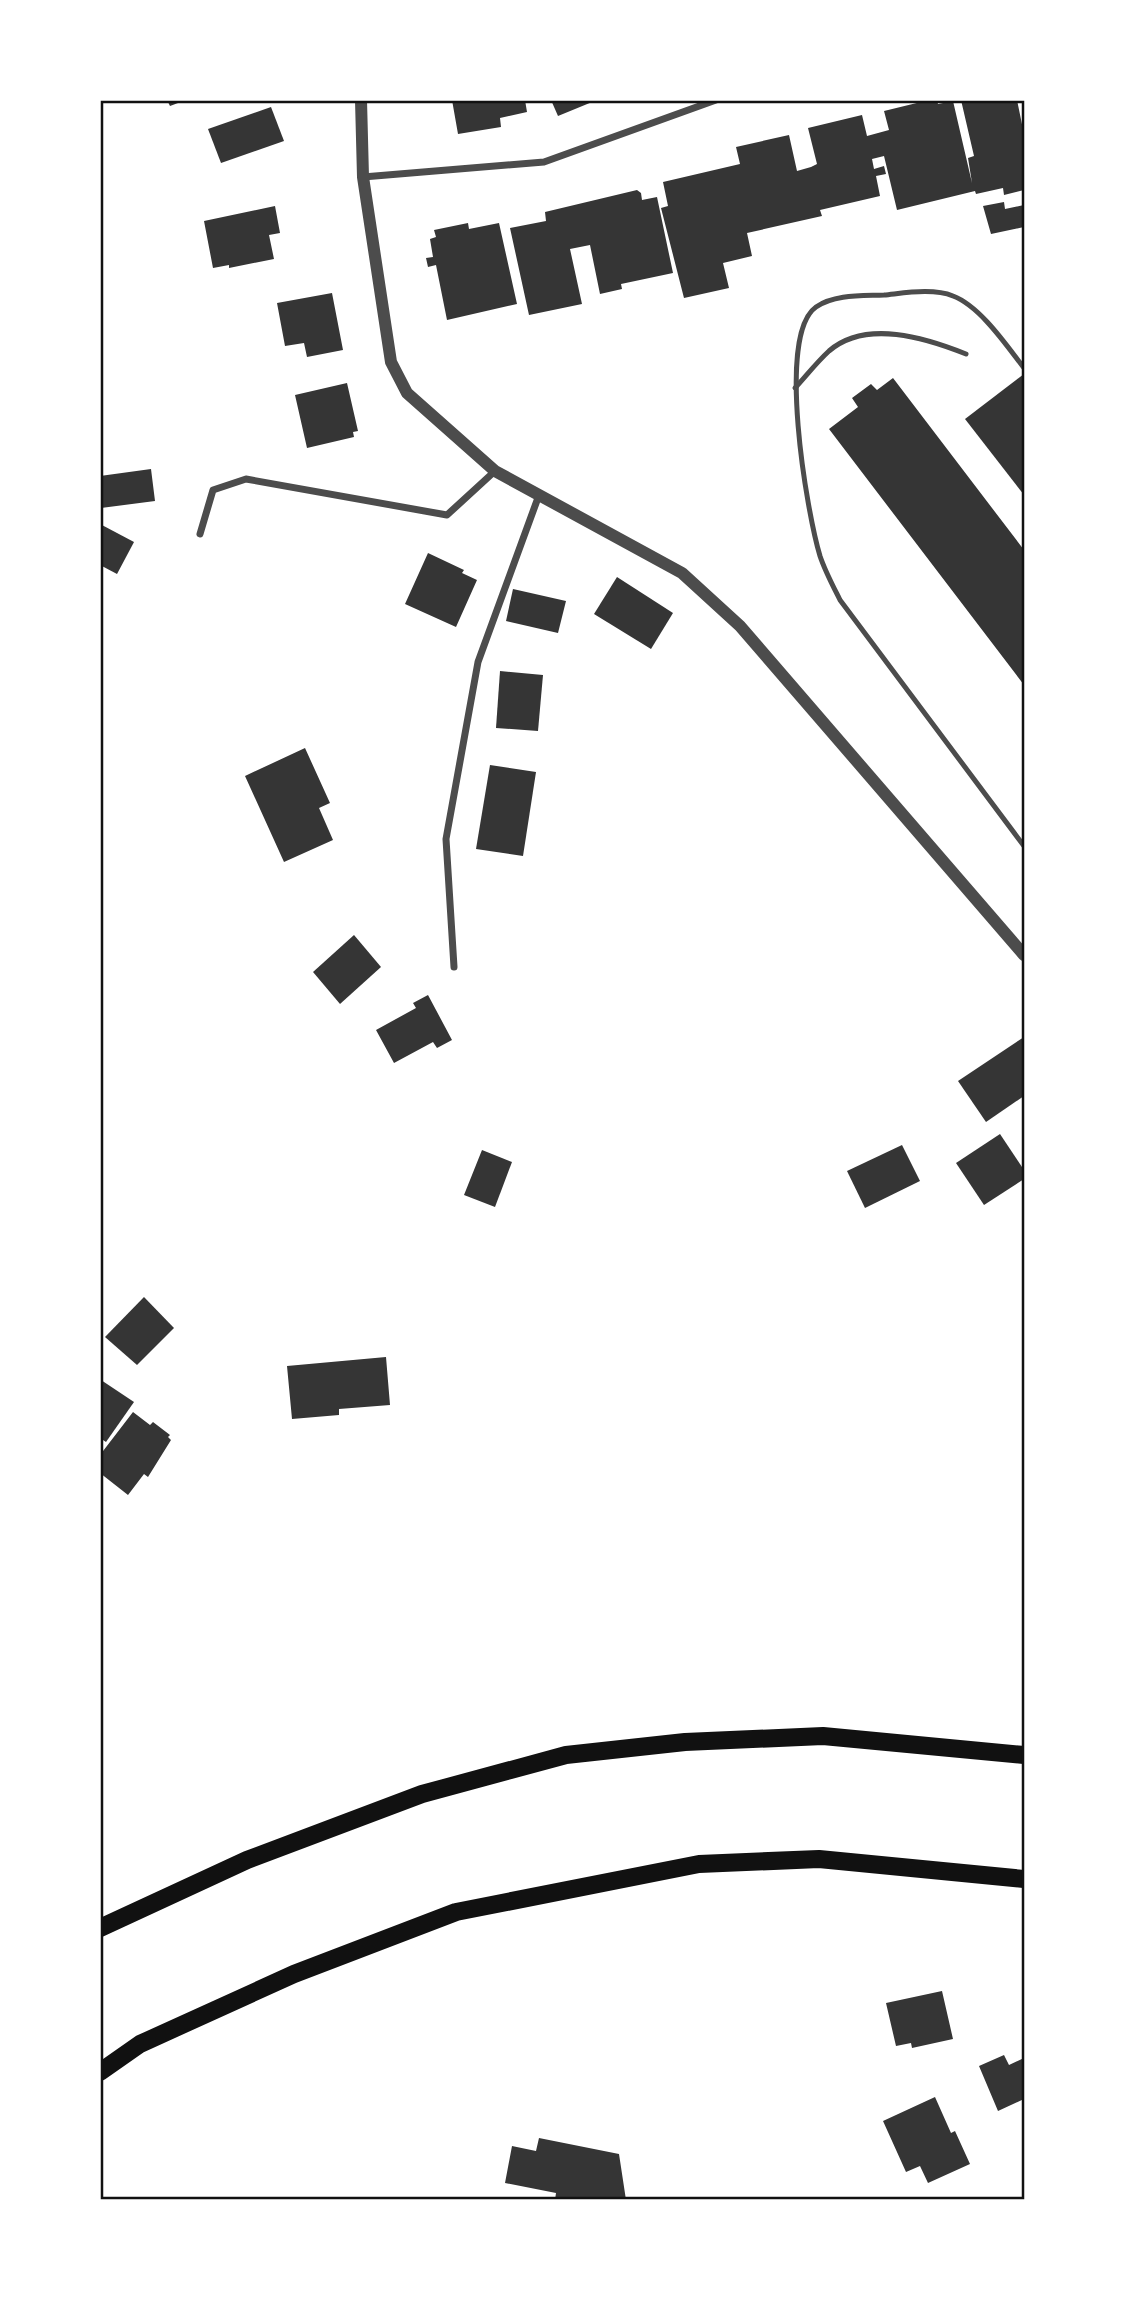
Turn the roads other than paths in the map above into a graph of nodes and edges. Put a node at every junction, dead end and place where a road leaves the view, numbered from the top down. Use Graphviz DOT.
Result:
graph roads {
  1 [pos="361,100"];
  2 [pos="716,100"];
  3 [pos="363,177"];
  4 [pos="966,354"];
  5 [pos="1024,368"];
  6 [pos="795,388"];
  7 [pos="495,471"];
  8 [pos="539,495"];
  9 [pos="200,534"];
  10 [pos="1024,846"];
  11 [pos="1024,955"];
  12 [pos="454,967"];
  13 [pos="1024,1755"];
  14 [pos="1024,1879"];
  15 [pos="100,1928"];
  16 [pos="100,2072"];
  1 -- 3 [label="street"];
  2 -- 3 [label="street"];
  3 -- 7 [label="street"];
  4 -- 6 [label="lane"];
  5 -- 6 [label="lane"];
  6 -- 10 [label="lane"];
  7 -- 8 [label="street"];
  7 -- 9 [label="street"];
  8 -- 11 [label="street"];
  8 -- 12 [label="street"];
  13 -- 15 [label="main road"];
  14 -- 16 [label="main road"];
}
